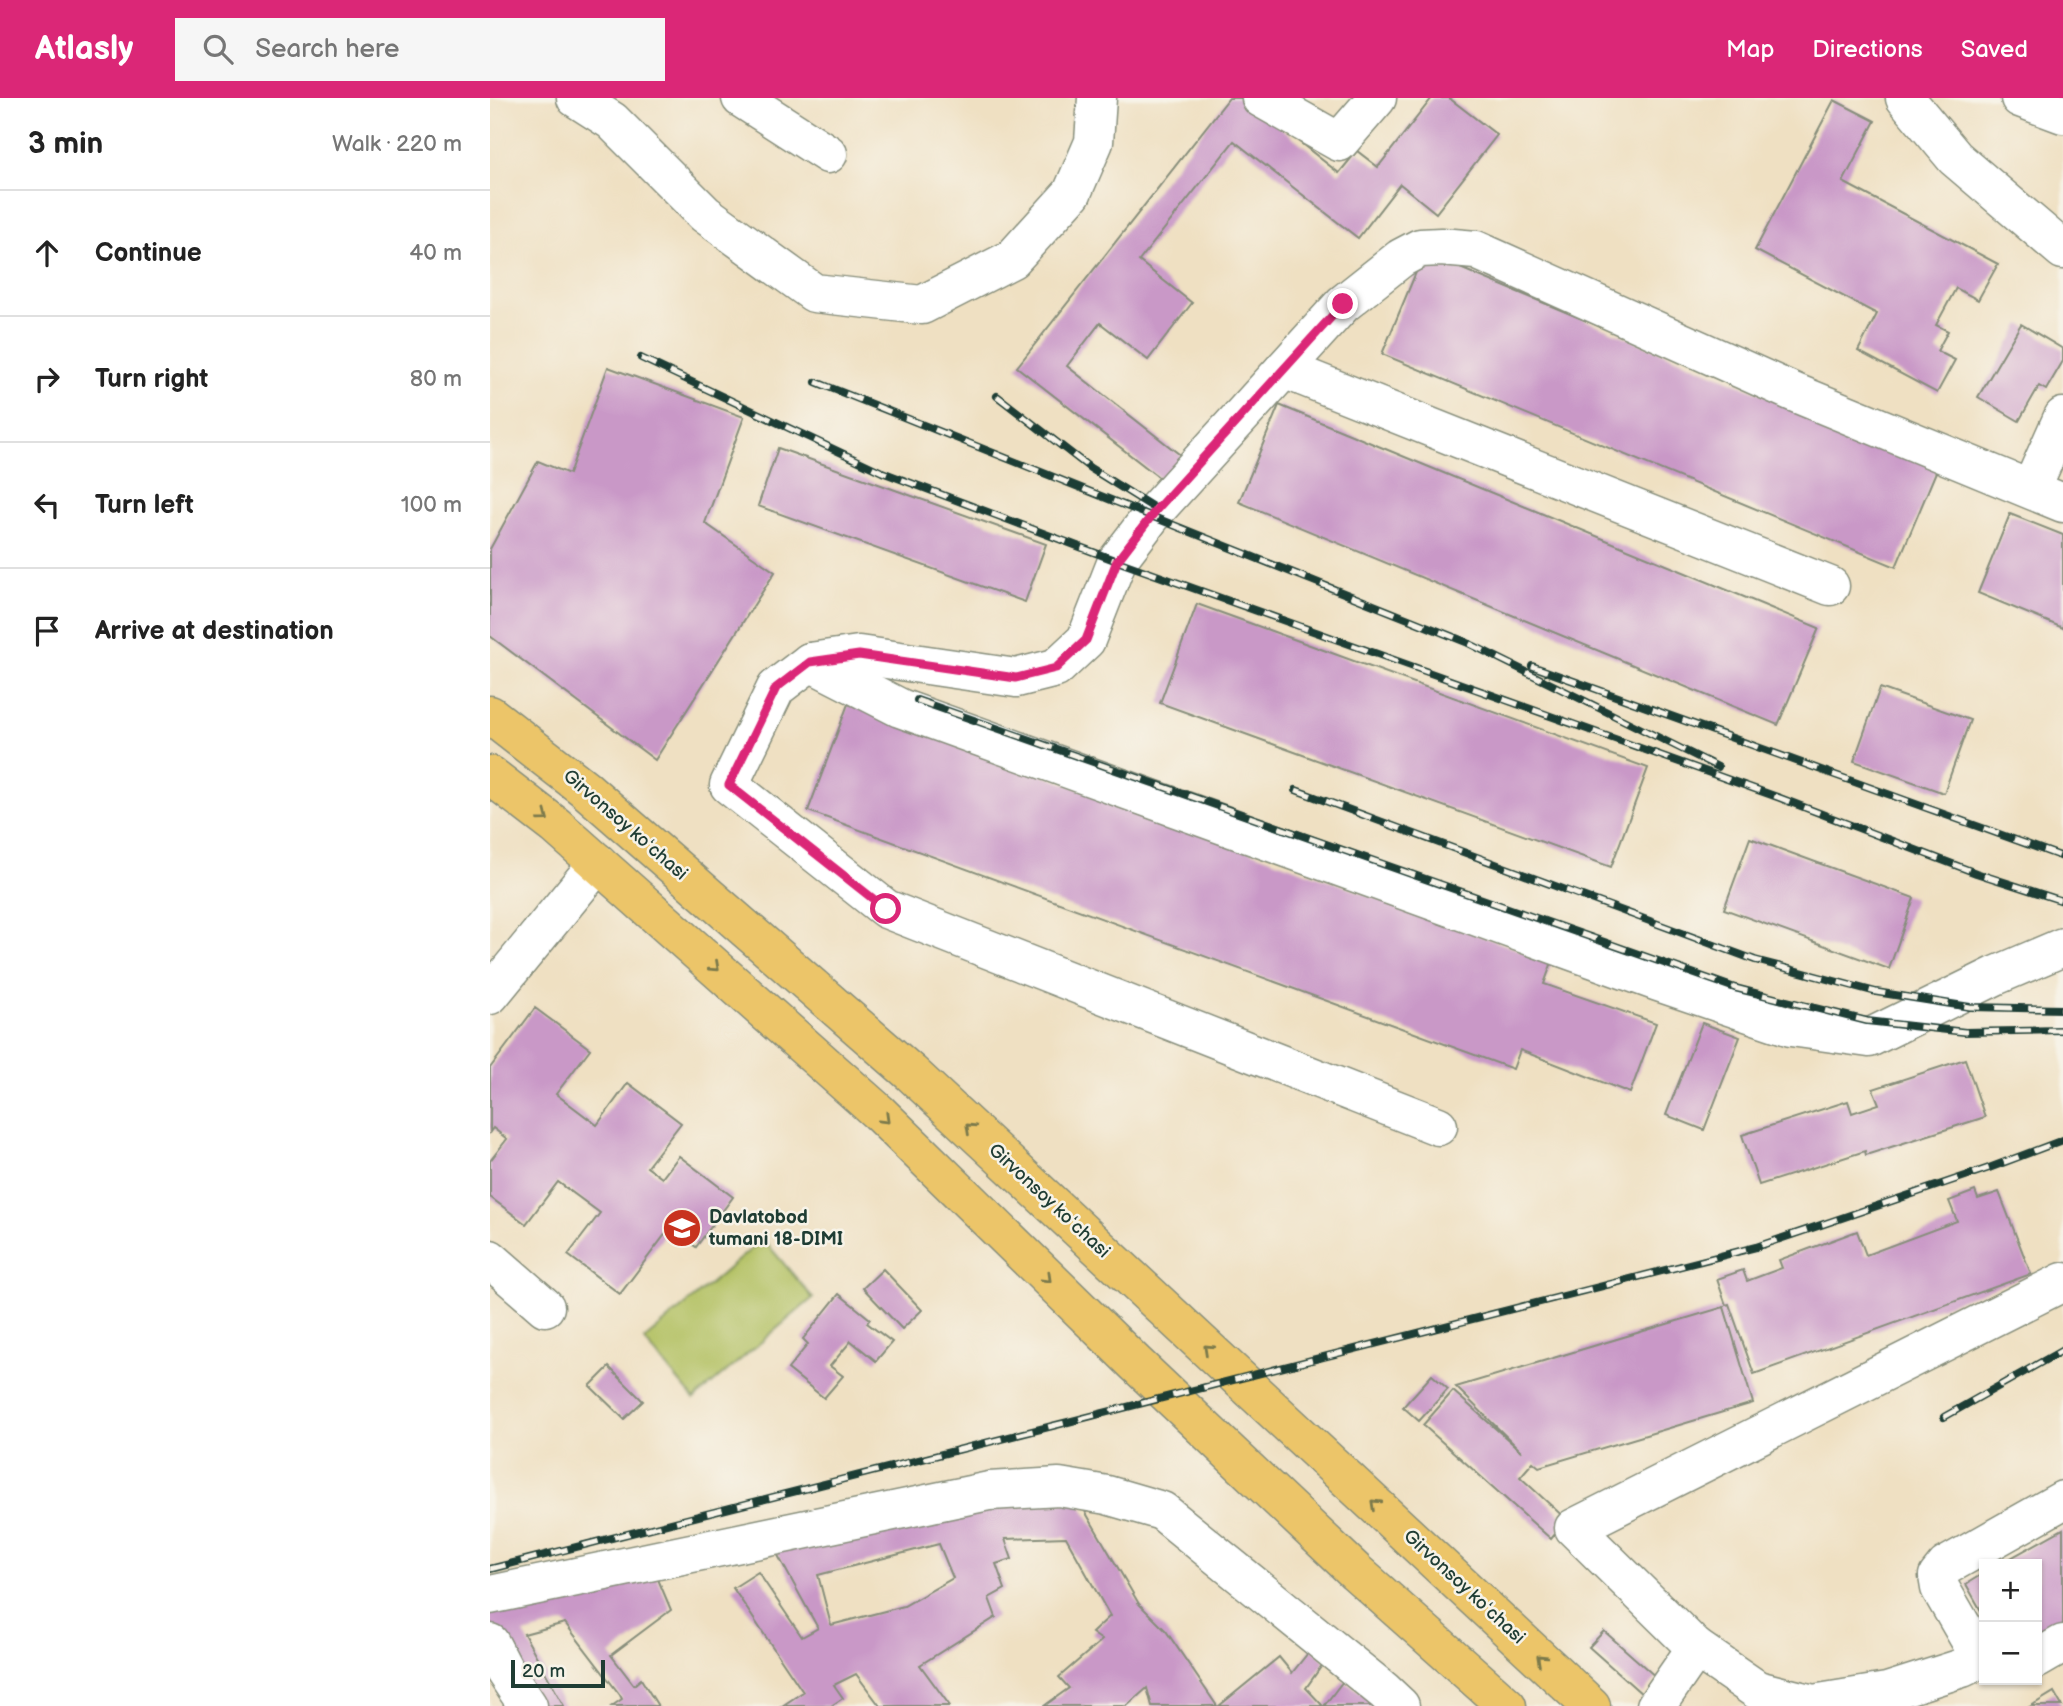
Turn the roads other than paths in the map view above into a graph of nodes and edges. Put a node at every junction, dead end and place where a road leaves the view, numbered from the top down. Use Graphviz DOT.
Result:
graph roads {
  1 [pos="576,98"];
  2 [pos="741,98"];
  3 [pos="1097,98"];
  4 [pos="1261,98"];
  5 [pos="1377,98"];
  6 [pos="1905,98"];
  7 [pos="2020,98"];
  8 [pos="2063,114"];
  9 [pos="828,154"];
  10 [pos="2063,250"];
  11 [pos="1284,369"];
  12 [pos="2063,417"];
  13 [pos="2047,496"];
  14 [pos="1830,586"];
  15 [pos="810,662"];
  16 [pos="490,715"];
  17 [pos="490,775"];
  18 [pos="598,863"];
  19 [pos="2063,947"];
  20 [pos="490,995"];
  21 [pos="1438,1126"];
  22 [pos="490,1259"];
  23 [pos="2063,1282"];
  24 [pos="545,1307"];
  25 [pos="2063,1500"];
  26 [pos="490,1595"];
  27 [pos="490,1643"];
  28 [pos="2063,1644"];
  29 [pos="1696,1648"];
  30 [pos="1979,1655"];
  31 [pos="2042,1656"];
  32 [pos="1979,1663"];
  33 [pos="528,1706"];
  34 [pos="1400,1706"];
  35 [pos="1507,1706"];
  36 [pos="1591,1706"];
  37 [pos="1656,1706"];
  1 -- 3 [label="street"];
  2 -- 9 [label="street"];
  4 -- 5 [label="street"];
  6 -- 10 [label="street"];
  7 -- 8 [label="street"];
  11 -- 13 [label="street"];
  11 -- 14 [label="street"];
  11 -- 15 [label="street"];
  12 -- 13 [label="street"];
  15 -- 19 [label="street"];
  15 -- 21 [label="street"];
  36 -- 16 [label="main road, Girvonsoy koʻchasi, one-way"];
  17 -- 18 [label="main road, one-way"];
  18 -- 20 [label="street"];
  18 -- 35 [label="main road, one-way"];
  22 -- 24 [label="street"];
  23 -- 29 [label="street"];
  25 -- 30 [label="street"];
  26 -- 34 [label="street"];
  27 -- 33 [label="street"];
  28 -- 31 [label="street"];
  29 -- 32 [label="street"];
  29 -- 37 [label="street"];
}
